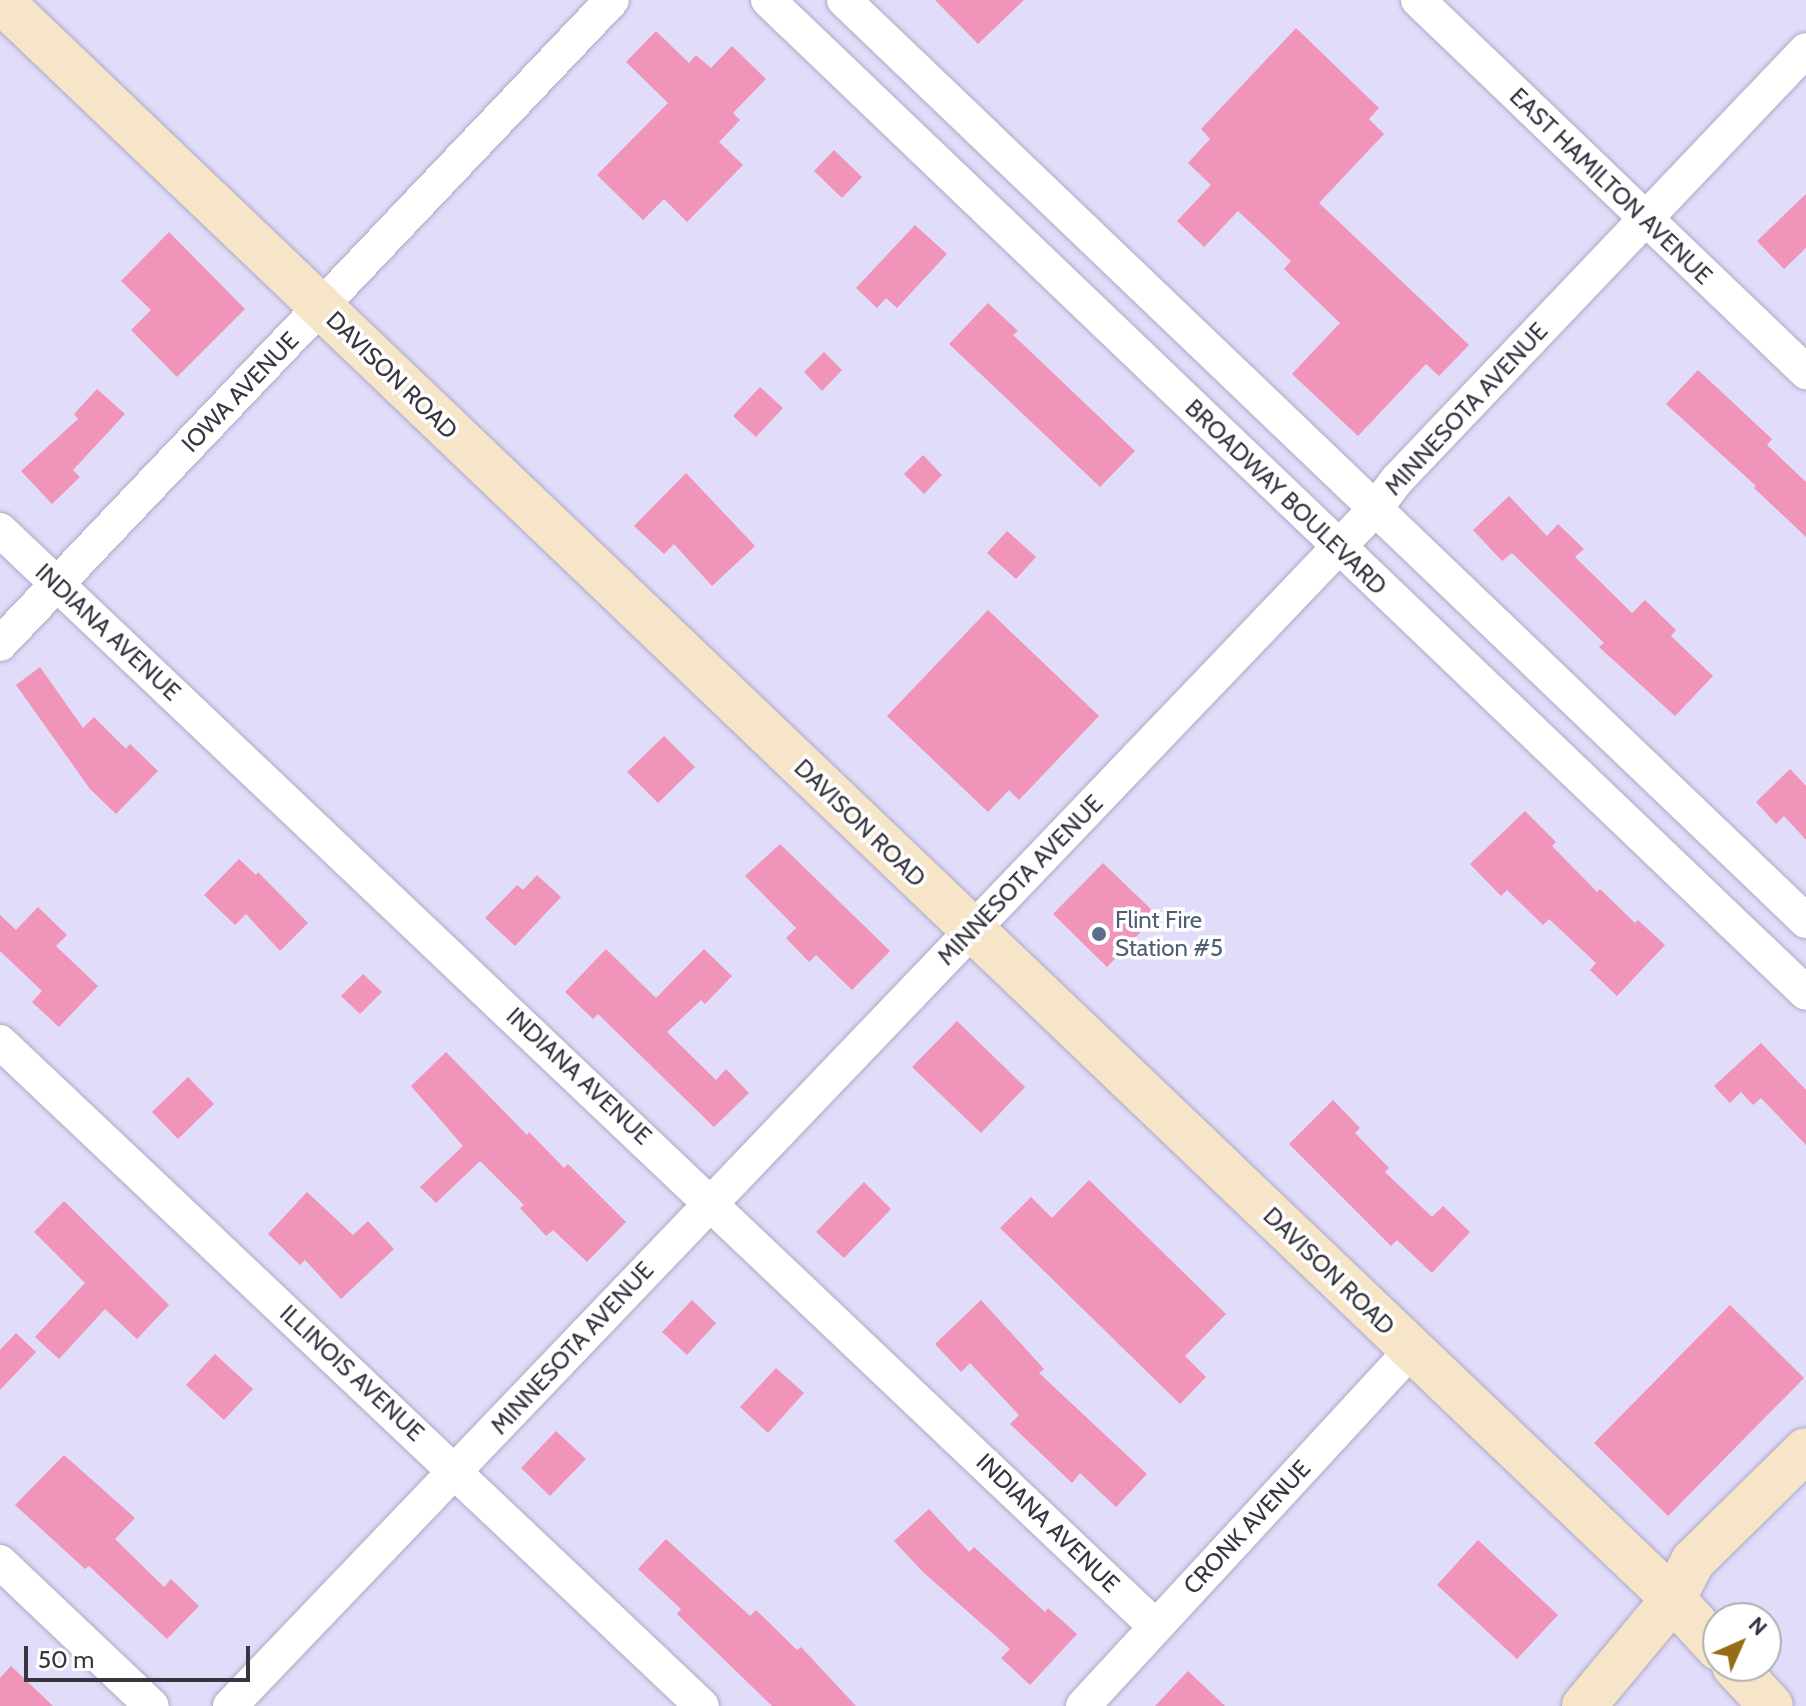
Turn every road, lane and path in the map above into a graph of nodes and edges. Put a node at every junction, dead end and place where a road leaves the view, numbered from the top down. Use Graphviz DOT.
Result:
graph roads {
  1 [pos="0,0"];
  2 [pos="612,0"];
  3 [pos="768,0"];
  4 [pos="844,0"];
  5 [pos="1418,0"];
  6 [pos="1806,50"];
  7 [pos="1644,218"];
  8 [pos="321,307"];
  9 [pos="1806,372"];
  10 [pos="1375,509"];
  11 [pos="0,530"];
  12 [pos="1338,547"];
  13 [pos="57,584"];
  14 [pos="0,644"];
  15 [pos="1806,921"];
  16 [pos="972,930"];
  17 [pos="1806,993"];
  18 [pos="0,1042"];
  19 [pos="710,1200"];
  20 [pos="1412,1350"];
  21 [pos="1806,1450"];
  22 [pos="457,1471"];
  23 [pos="0,1562"];
  24 [pos="1673,1599"];
  25 [pos="1155,1626"];
  26 [pos="1702,1631"];
  27 [pos="1749,1682"];
  28 [pos="152,1706"];
  29 [pos="230,1706"];
  30 [pos="702,1706"];
  31 [pos="1083,1706"];
  32 [pos="1584,1706"];
  33 [pos="1771,1706"];
  1 -- 8 [label="main road, DAVISON ROAD"];
  2 -- 8 [label="street, IOWA AVENUE"];
  3 -- 12 [label="street, BROADWAY BOULEVARD"];
  4 -- 10 [label="street"];
  5 -- 7 [label="street, EAST HAMILTON AVENUE"];
  6 -- 7 [label="street, MINNESOTA AVENUE"];
  7 -- 9 [label="street, EAST HAMILTON AVENUE"];
  7 -- 10 [label="street, MINNESOTA AVENUE"];
  8 -- 13 [label="street, IOWA AVENUE"];
  8 -- 16 [label="main road, DAVISON ROAD"];
  10 -- 12 [label="street, MINNESOTA AVENUE"];
  10 -- 15 [label="street"];
  11 -- 13 [label="street, INDIANA AVENUE"];
  12 -- 16 [label="street, MINNESOTA AVENUE"];
  12 -- 17 [label="street, BROADWAY BOULEVARD"];
  13 -- 14 [label="street, IOWA AVENUE"];
  13 -- 19 [label="street, INDIANA AVENUE"];
  16 -- 19 [label="street, MINNESOTA AVENUE"];
  16 -- 20 [label="main road, DAVISON ROAD"];
  18 -- 22 [label="street, ILLINOIS AVENUE"];
  19 -- 22 [label="street, MINNESOTA AVENUE"];
  19 -- 25 [label="street, INDIANA AVENUE"];
  20 -- 24 [label="main road, DAVISON ROAD"];
  20 -- 25 [label="street, CRONK AVENUE"];
  21 -- 24 [label="main road"];
  22 -- 29 [label="street, MINNESOTA AVENUE"];
  22 -- 30 [label="street, ILLINOIS AVENUE"];
  23 -- 28 [label="street"];
  24 -- 26 [label="main road, DAVISON ROAD"];
  24 -- 32 [label="main road"];
  25 -- 31 [label="street, CRONK AVENUE"];
  27 -- 33 [label="main road"];
}
